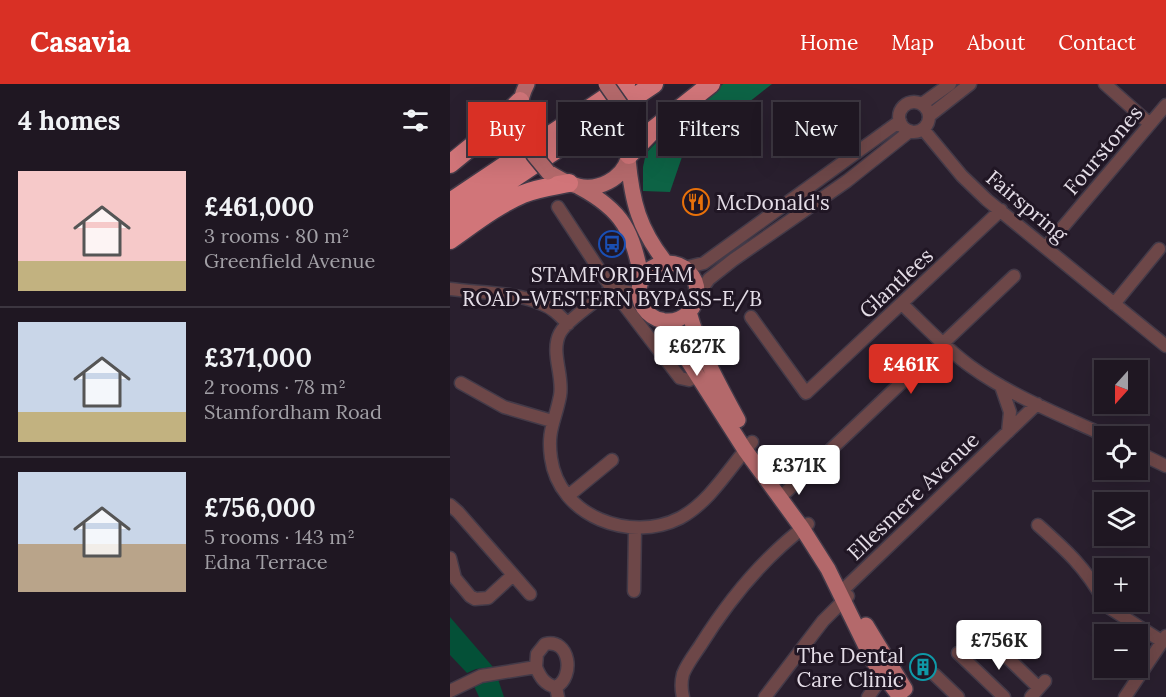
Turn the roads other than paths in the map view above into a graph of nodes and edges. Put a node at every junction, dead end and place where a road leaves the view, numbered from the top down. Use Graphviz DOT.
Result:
graph roads {
  1 [pos="606,84"];
  2 [pos="626,84"];
  3 [pos="654,84"];
  4 [pos="711,84"];
  5 [pos="950,84"];
  6 [pos="970,84"];
  7 [pos="1105,84"];
  8 [pos="522,91"];
  9 [pos="922,104"];
  10 [pos="1166,105"];
  11 [pos="929,116"];
  12 [pos="900,121"];
  13 [pos="1150,124"];
  14 [pos="923,129"];
  15 [pos="910,131"];
  16 [pos="629,157"];
  17 [pos="450,164"];
  18 [pos="574,185"];
  19 [pos="450,202"];
  20 [pos="558,207"];
  21 [pos="1001,210"];
  22 [pos="450,221"];
  23 [pos="450,240"];
  24 [pos="1046,247"];
  25 [pos="1159,249"];
  26 [pos="666,263"];
  27 [pos="684,268"];
  28 [pos="1014,276"];
  29 [pos="641,287"];
  30 [pos="450,289"];
  31 [pos="612,289"];
  32 [pos="696,297"];
  33 [pos="902,304"];
  34 [pos="1114,304"];
  35 [pos="689,312"];
  36 [pos="751,317"];
  37 [pos="662,320"];
  38 [pos="568,324"];
  39 [pos="944,344"];
  40 [pos="1166,346"];
  41 [pos="705,373"];
  42 [pos="461,383"];
  43 [pos="1001,386"];
  44 [pos="1037,404"];
  45 [pos="552,421"];
  46 [pos="1094,430"];
  47 [pos="1008,432"];
  48 [pos="748,446"];
  49 [pos="1148,457"];
  50 [pos="612,460"];
  51 [pos="1166,466"];
  52 [pos="786,492"];
  53 [pos="568,496"];
  54 [pos="451,508"];
  55 [pos="1038,525"];
  56 [pos="805,526"];
  57 [pos="635,528"];
  58 [pos="450,558"];
  59 [pos="513,575"];
  60 [pos="1094,584"];
  61 [pos="634,591"];
  62 [pos="530,594"];
  63 [pos="846,595"];
  64 [pos="1117,612"];
  65 [pos="981,632"];
  66 [pos="1164,639"];
  67 [pos="958,653"];
  68 [pos="536,667"];
  69 [pos="887,671"];
  70 [pos="935,675"];
  71 [pos="1038,689"];
  72 [pos="450,691"];
  73 [pos="557,692"];
  74 [pos="683,697"];
  75 [pos="765,697"];
  76 [pos="867,697"];
  77 [pos="900,697"];
  78 [pos="910,697"];
  79 [pos="958,697"];
  80 [pos="1004,697"];
  81 [pos="1125,697"];
  1 -- 16 [label="main road, bridge"];
  2 -- 19 [label="highway"];
  3 -- 22 [label="highway"];
  4 -- 16 [label="highway"];
  5 -- 9 [label="street"];
  6 -- 11 [label="street"];
  7 -- 13 [label="street"];
  8 -- 17 [label="highway"];
  8 -- 18 [label="main road, bridge"];
  9 -- 11 [label="street"];
  9 -- 12 [label="street"];
  10 -- 13 [label="street, Fourstones"];
  11 -- 14 [label="street"];
  12 -- 15 [label="street"];
  12 -- 27 [label="street"];
  13 -- 24 [label="street, Fourstones"];
  14 -- 15 [label="street"];
  14 -- 21 [label="street, Fairspring"];
  15 -- 32 [label="street"];
  16 -- 18 [label="main road"];
  16 -- 26 [label="main road"];
  18 -- 23 [label="highway"];
  18 -- 29 [label="main road"];
  20 -- 31 [label="street"];
  21 -- 24 [label="street, Fairspring"];
  21 -- 33 [label="street, Glantlees"];
  24 -- 34 [label="street, Fairspring"];
  25 -- 34 [label="street"];
  26 -- 27 [label="main road"];
  26 -- 29 [label="main road"];
  27 -- 32 [label="main road"];
  28 -- 39 [label="street"];
  29 -- 31 [label="street"];
  29 -- 37 [label="main road"];
  30 -- 38 [label="street"];
  31 -- 38 [label="street"];
  31 -- 41 [label="street"];
  32 -- 35 [label="main road"];
  33 -- 36 [label="street, Glantlees"];
  33 -- 39 [label="street"];
  34 -- 40 [label="street, Fairspring"];
  35 -- 37 [label="main road"];
  35 -- 41 [label="main road"];
  37 -- 41 [label="main road"];
  38 -- 45 [label="street"];
  39 -- 43 [label="street"];
  39 -- 52 [label="street"];
  41 -- 48 [label="main road"];
  42 -- 45 [label="street"];
  43 -- 44 [label="street"];
  43 -- 47 [label="street, Ellesmere Avenue"];
  44 -- 46 [label="street"];
  44 -- 47 [label="street, Ellesmere Avenue"];
  45 -- 53 [label="street"];
  47 -- 63 [label="street, Ellesmere Avenue"];
  48 -- 52 [label="main road"];
  48 -- 56 [label="main road"];
  48 -- 57 [label="street"];
  49 -- 51 [label="street"];
  50 -- 53 [label="street"];
  52 -- 56 [label="main road"];
  53 -- 57 [label="street"];
  54 -- 59 [label="street"];
  55 -- 60 [label="street"];
  56 -- 63 [label="main road"];
  56 -- 74 [label="street"];
  57 -- 61 [label="street"];
  58 -- 59 [label="street"];
  59 -- 62 [label="street"];
  63 -- 69 [label="main road"];
  63 -- 75 [label="street, Ellesmere Avenue"];
  64 -- 66 [label="street"];
  65 -- 71 [label="street"];
  66 -- 81 [label="street"];
  67 -- 80 [label="street"];
  68 -- 72 [label="street"];
  68 -- 73 [label="street"];
  68 -- 73 [label="street"];
  69 -- 76 [label="street"];
  69 -- 77 [label="main road"];
  69 -- 78 [label="main road"];
  70 -- 79 [label="street"];
}
